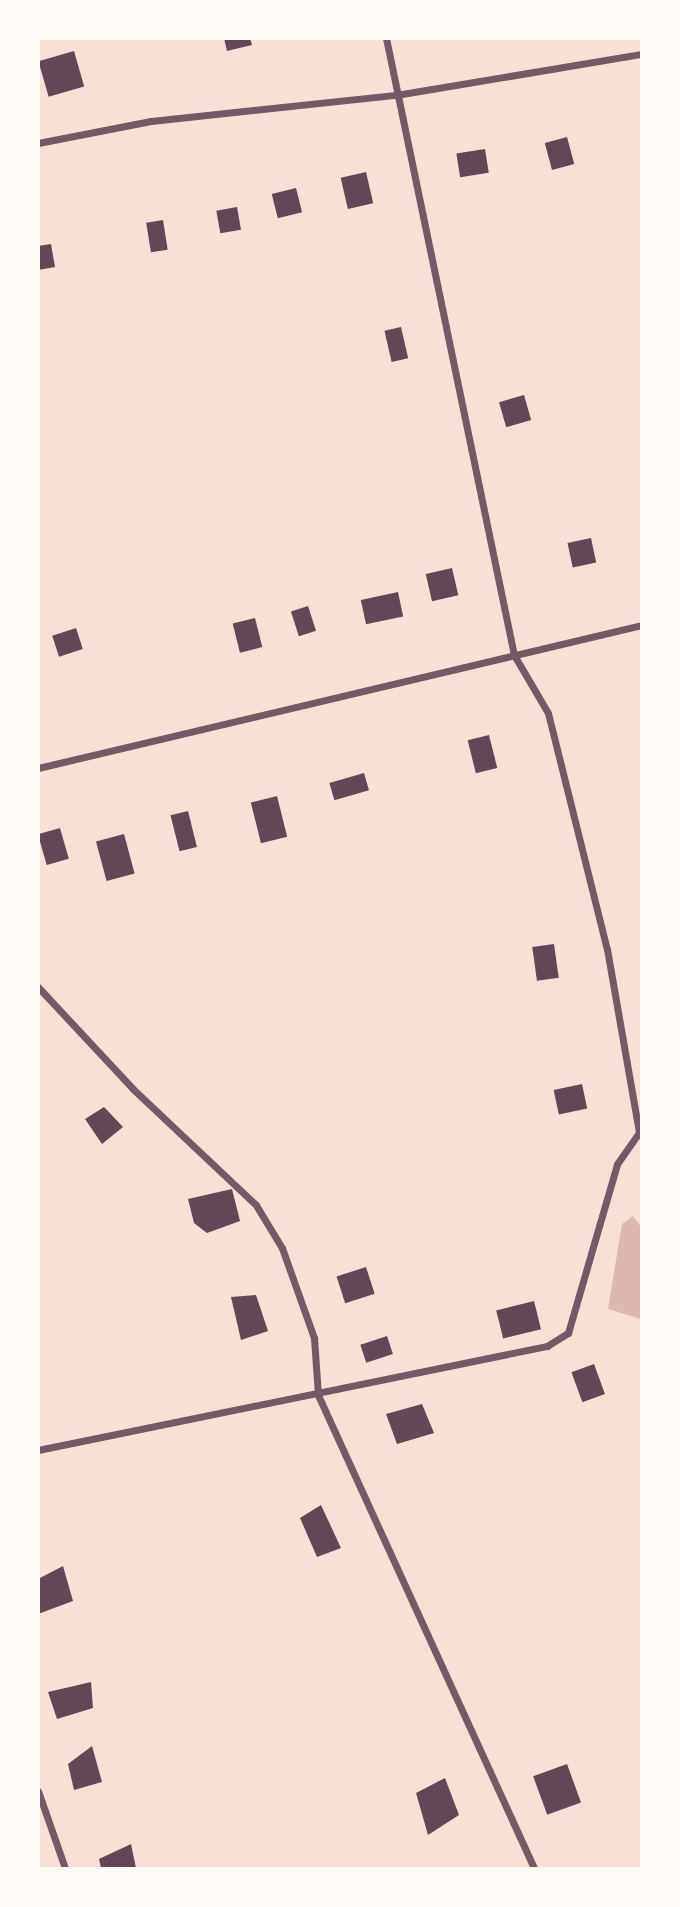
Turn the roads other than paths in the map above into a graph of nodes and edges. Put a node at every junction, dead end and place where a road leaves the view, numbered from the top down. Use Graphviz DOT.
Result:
graph roads {
  1 [pos="386,38"];
  2 [pos="642,54"];
  3 [pos="396,95"];
  4 [pos="38,143"];
  5 [pos="642,625"];
  6 [pos="514,655"];
  7 [pos="38,768"];
  8 [pos="38,987"];
  9 [pos="640,1133"];
  10 [pos="318,1395"];
  11 [pos="38,1450"];
  12 [pos="38,1791"];
  13 [pos="65,1868"];
  14 [pos="534,1868"];
  1 -- 3 [label="street"];
  2 -- 3 [label="street"];
  3 -- 4 [label="street"];
  3 -- 6 [label="street"];
  5 -- 6 [label="street"];
  6 -- 7 [label="street"];
  6 -- 9 [label="street"];
  8 -- 10 [label="street"];
  9 -- 10 [label="street"];
  10 -- 11 [label="street"];
  10 -- 14 [label="street"];
  12 -- 13 [label="street"];
}
